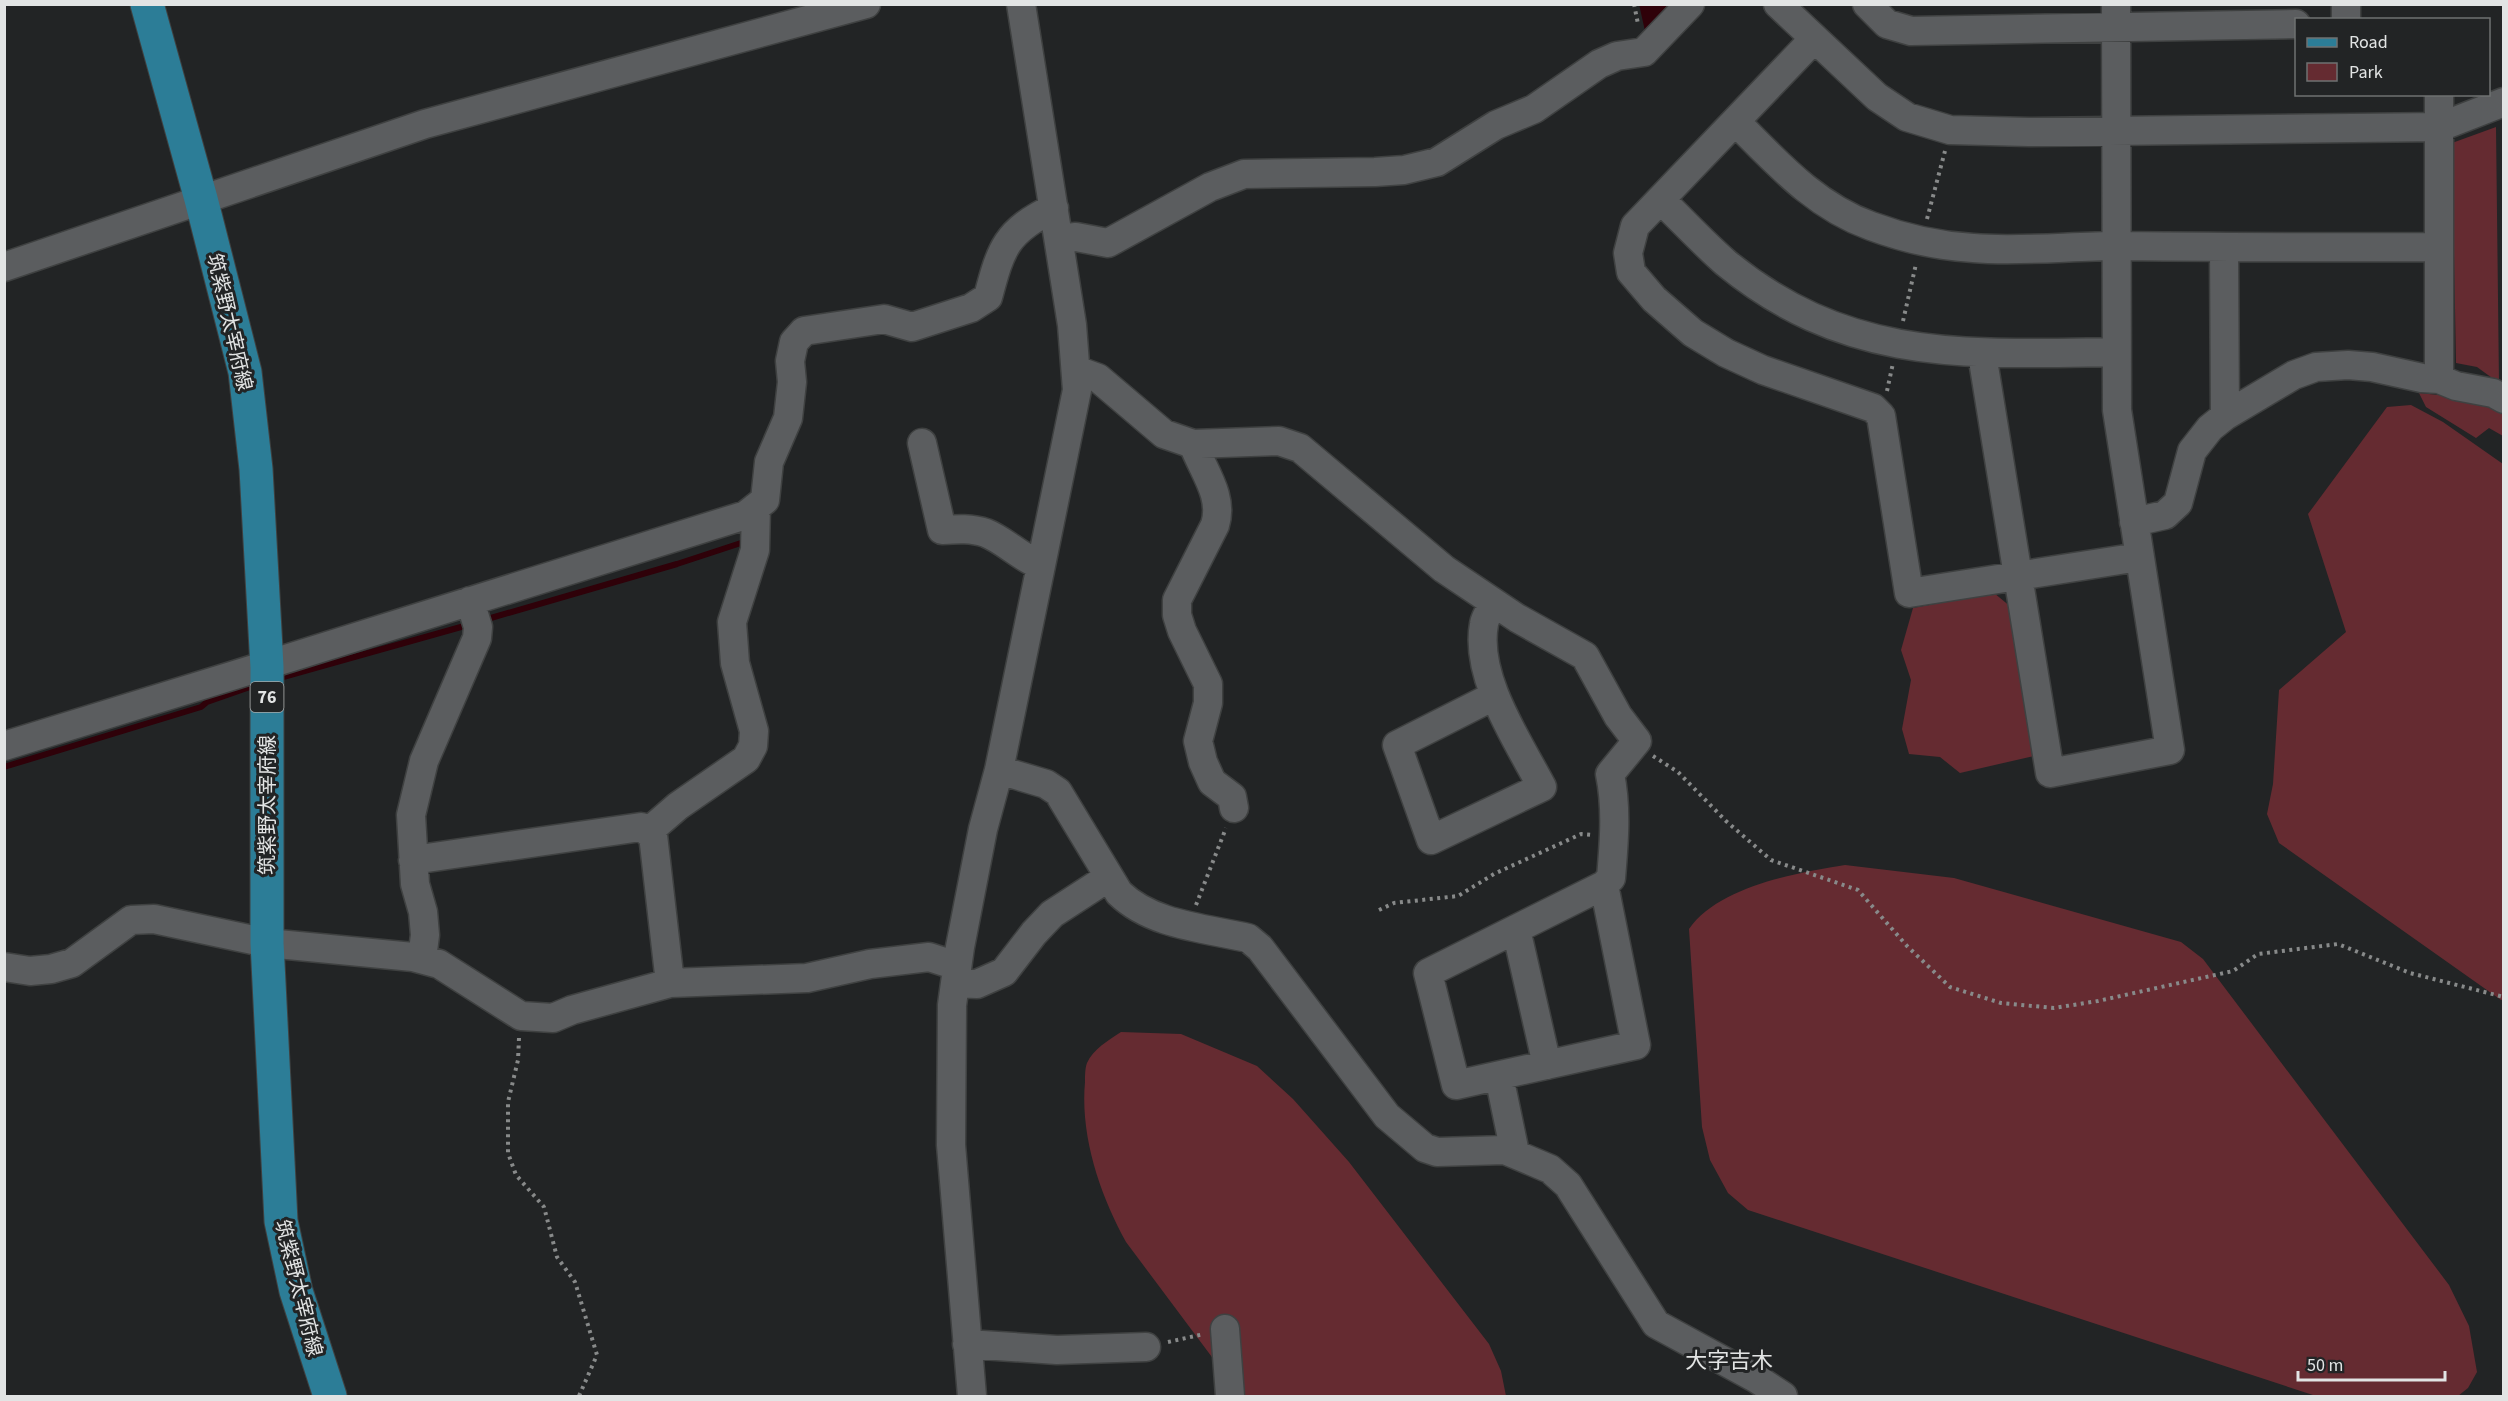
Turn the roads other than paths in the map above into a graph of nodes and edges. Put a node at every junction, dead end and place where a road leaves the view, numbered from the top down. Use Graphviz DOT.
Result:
graph roads {
  1 [pos="147,4"];
  2 [pos="866,4"];
  3 [pos="1021,4"];
  4 [pos="1690,4"];
  5 [pos="1778,4"];
  6 [pos="1867,4"];
  7 [pos="2232,14"];
  8 [pos="2116,15"];
  9 [pos="2295,24"];
  10 [pos="1813,40"];
  11 [pos="2439,96"];
  12 [pos="2504,102"];
  13 [pos="1736,122"];
  14 [pos="2440,127"];
  15 [pos="2117,129"];
  16 [pos="201,199"];
  17 [pos="1661,200"];
  18 [pos="1054,208"];
  19 [pos="1059,239"];
  20 [pos="2117,246"];
  21 [pos="2439,247"];
  22 [pos="2224,248"];
  23 [pos="4,267"];
  24 [pos="2115,352"];
  25 [pos="1982,354"];
  26 [pos="1076,370"];
  27 [pos="2439,379"];
  28 [pos="2504,399"];
  29 [pos="2225,416"];
  30 [pos="922,443"];
  31 [pos="1193,444"];
  32 [pos="756,507"];
  33 [pos="2134,522"];
  34 [pos="2139,557"];
  35 [pos="1041,565"];
  36 [pos="2019,576"];
  37 [pos="470,601"];
  38 [pos="1494,603"];
  39 [pos="267,667"];
  40 [pos="1494,696"];
  41 [pos="4,746"];
  42 [pos="999,771"];
  43 [pos="1234,808"];
  44 [pos="648,832"];
  45 [pos="413,860"];
  46 [pos="1109,877"];
  47 [pos="1604,885"];
  48 [pos="1516,929"];
  49 [pos="267,943"];
  50 [pos="422,959"];
  51 [pos="4,967"];
  52 [pos="956,974"];
  53 [pos="670,983"];
  54 [pos="1547,1065"];
  55 [pos="1499,1076"];
  56 [pos="1515,1153"];
  57 [pos="1225,1329"];
  58 [pos="967,1344"];
  59 [pos="1146,1347"];
  60 [pos="330,1396"];
  61 [pos="972,1396"];
  62 [pos="1230,1396"];
  63 [pos="1783,1396"];
  1 -- 16 [label="main road, 筑紫野太宰府線 / 76"];
  2 -- 16 [label="street"];
  3 -- 18 [label="street"];
  4 -- 19 [label="street"];
  5 -- 10 [label="street"];
  6 -- 8 [label="street"];
  7 -- 8 [label="street"];
  7 -- 9 [label="street"];
  8 -- 15 [label="street"];
  10 -- 13 [label="street"];
  10 -- 15 [label="street"];
  11 -- 14 [label="street"];
  12 -- 14 [label="street"];
  13 -- 17 [label="street"];
  13 -- 20 [label="street"];
  14 -- 15 [label="street"];
  14 -- 21 [label="street"];
  15 -- 20 [label="street"];
  16 -- 23 [label="street"];
  16 -- 39 [label="main road, 筑紫野太宰府線 / 76"];
  17 -- 25 [label="street"];
  17 -- 36 [label="street"];
  18 -- 19 [label="street"];
  18 -- 32 [label="street"];
  19 -- 26 [label="street"];
  20 -- 22 [label="street"];
  20 -- 24 [label="street"];
  21 -- 22 [label="street"];
  21 -- 27 [label="street"];
  22 -- 29 [label="street"];
  24 -- 25 [label="street"];
  24 -- 33 [label="street"];
  25 -- 36 [label="street"];
  26 -- 31 [label="street"];
  26 -- 35 [label="street"];
  27 -- 28 [label="street"];
  27 -- 29 [label="street"];
  29 -- 33 [label="street"];
  30 -- 35 [label="street"];
  31 -- 38 [label="street"];
  31 -- 43 [label="street"];
  32 -- 37 [label="street"];
  32 -- 44 [label="street"];
  33 -- 34 [label="street"];
  34 -- 36 [label="street"];
  34 -- 36 [label="street"];
  35 -- 42 [label="street"];
  37 -- 39 [label="street"];
  37 -- 45 [label="street"];
  38 -- 40 [label="street"];
  38 -- 47 [label="street"];
  39 -- 41 [label="street"];
  39 -- 49 [label="main road, 筑紫野太宰府線 / 76"];
  40 -- 40 [label="street"];
  42 -- 46 [label="street"];
  42 -- 52 [label="street"];
  44 -- 45 [label="street"];
  44 -- 53 [label="street"];
  45 -- 50 [label="street"];
  46 -- 52 [label="street"];
  46 -- 56 [label="street"];
  47 -- 48 [label="street"];
  47 -- 54 [label="street"];
  48 -- 54 [label="street"];
  48 -- 55 [label="street"];
  49 -- 50 [label="street"];
  49 -- 51 [label="street"];
  49 -- 60 [label="main road, 筑紫野太宰府線 / 76"];
  50 -- 53 [label="street"];
  52 -- 53 [label="street"];
  52 -- 58 [label="street"];
  54 -- 55 [label="street"];
  55 -- 56 [label="street"];
  56 -- 63 [label="street"];
  57 -- 62 [label="street"];
  58 -- 59 [label="street"];
  58 -- 61 [label="street"];
}
